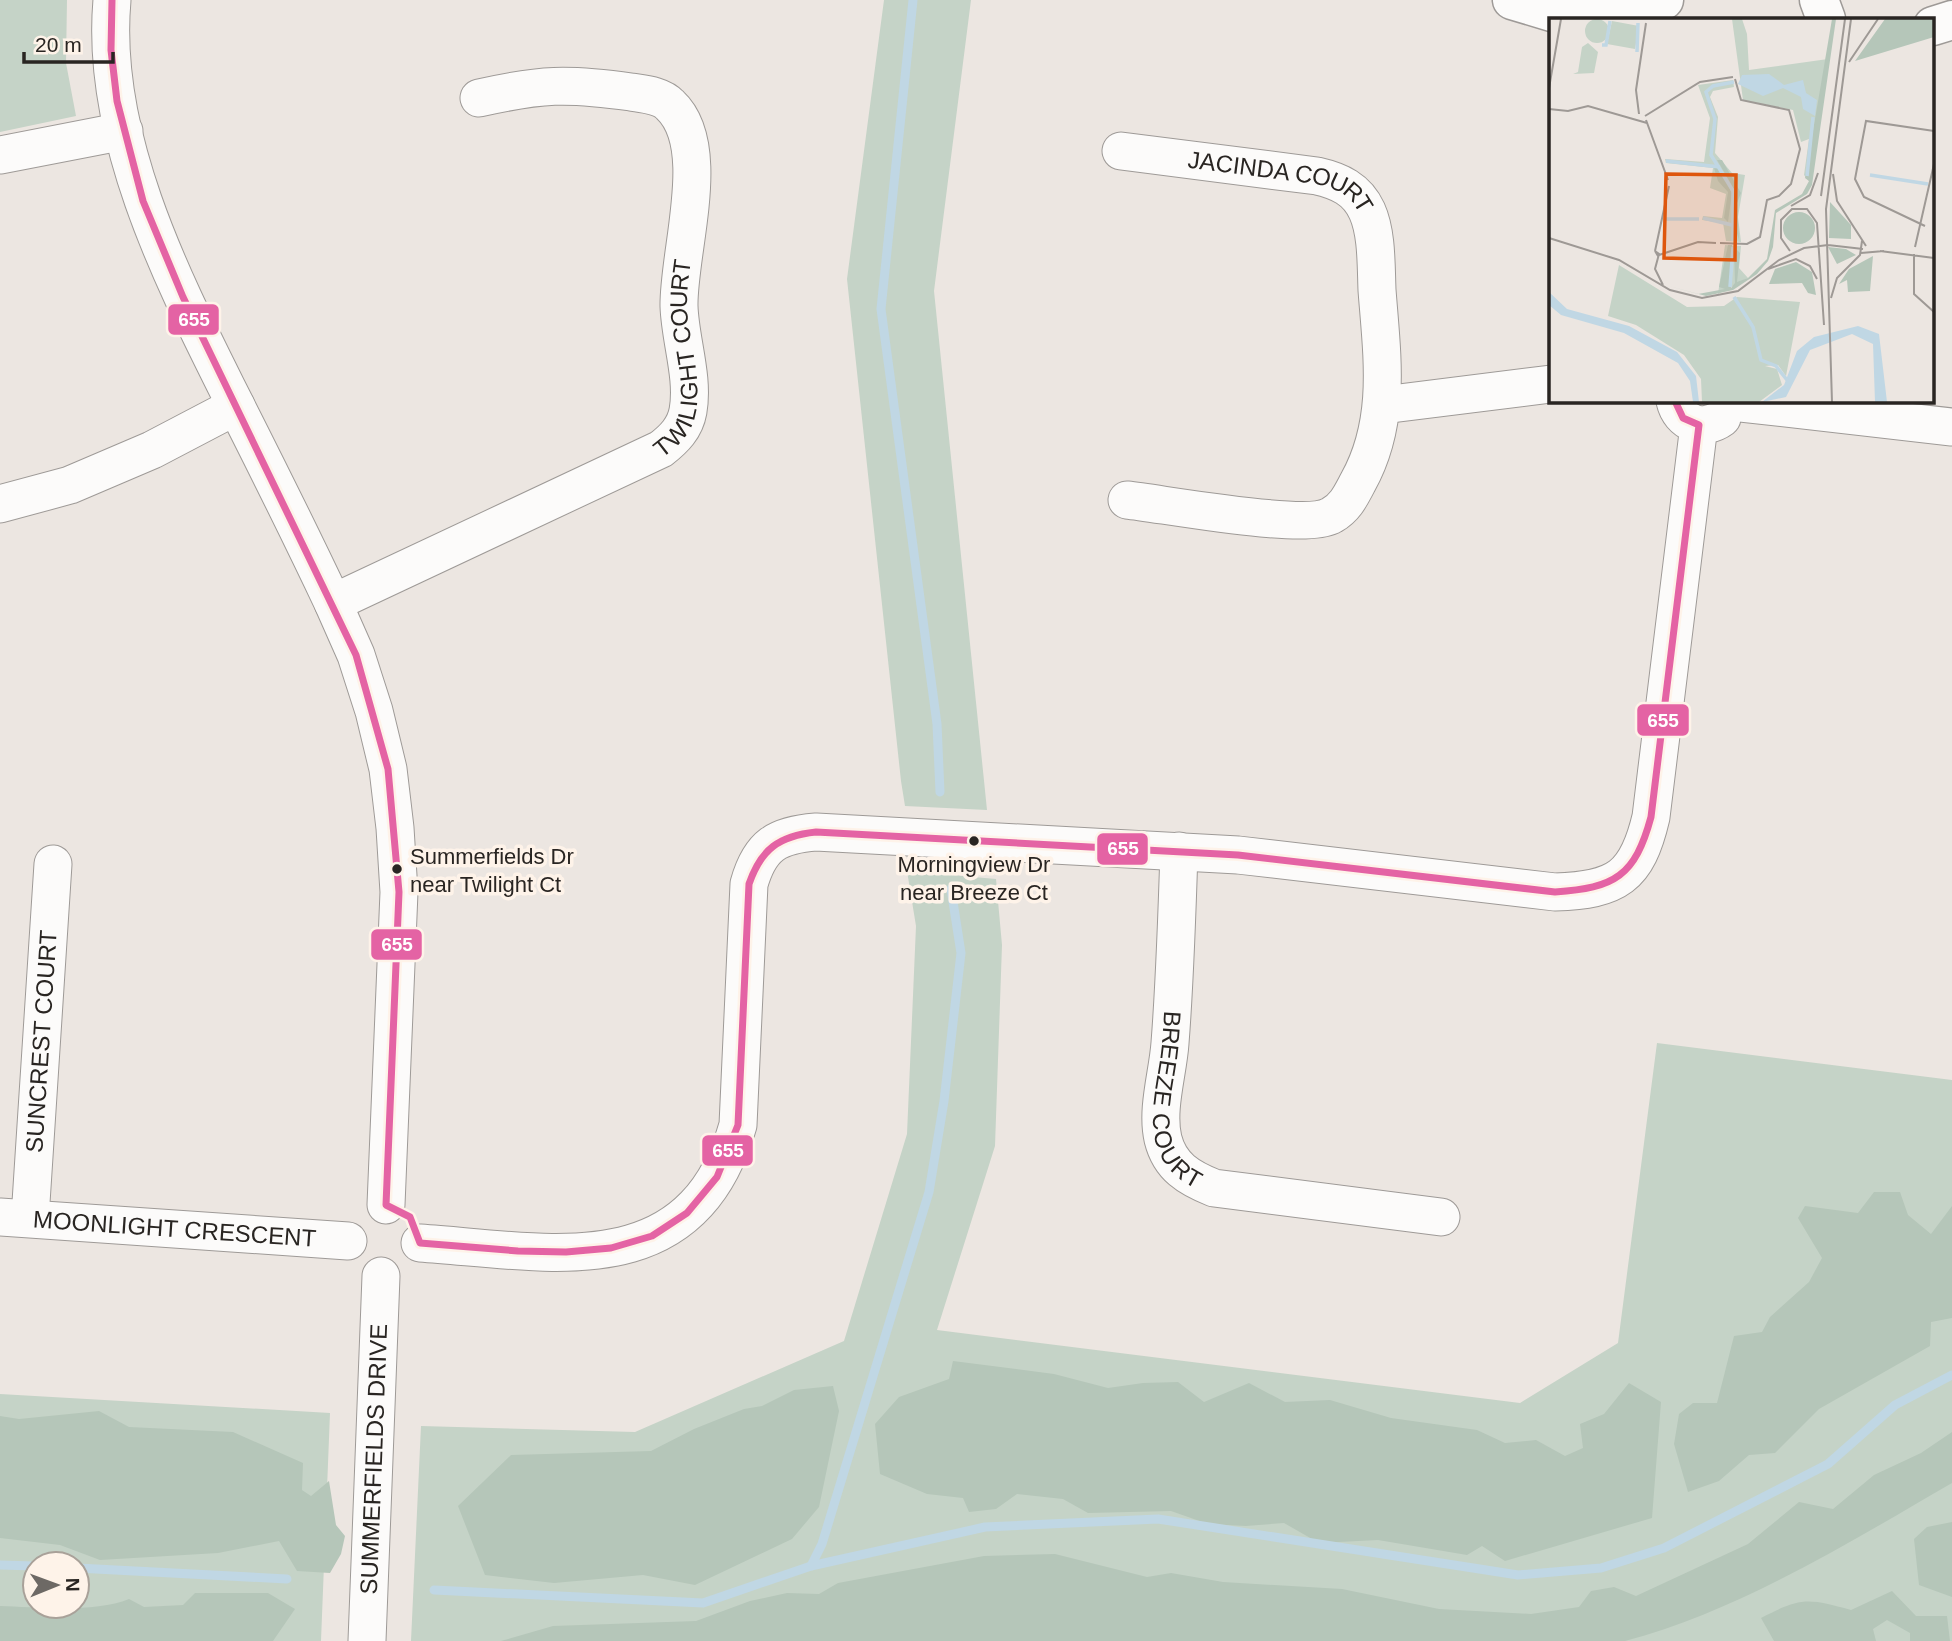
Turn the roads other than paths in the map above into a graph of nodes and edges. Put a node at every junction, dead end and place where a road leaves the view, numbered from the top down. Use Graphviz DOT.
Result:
graph roads {
  1 [pos="1512,0"];
  2 [pos="1664,0"];
  3 [pos="1685,0"];
  4 [pos="1819,0"];
  5 [pos="112,1"];
  6 [pos="1571,18"];
  7 [pos="1580,18"];
  8 [pos="1678,18"];
  9 [pos="1826,18"];
  10 [pos="1952,20"];
  11 [pos="1934,26"];
  12 [pos="479,98"];
  13 [pos="124,131"];
  14 [pos="1121,151"];
  15 [pos="0,155"];
  16 [pos="1549,384"];
  17 [pos="1732,402"];
  18 [pos="1740,402"];
  19 [pos="1383,405"];
  20 [pos="236,406"];
  21 [pos="1687,413"];
  22 [pos="1952,427"];
  23 [pos="1127,500"];
  24 [pos="0,504"];
  25 [pos="333,603"];
  26 [pos="1180,851"];
  27 [pos="53,864"];
  28 [pos="386,1205"];
  29 [pos="1441,1217"];
  30 [pos="15,1218"];
  31 [pos="348,1241"];
  32 [pos="420,1243"];
  33 [pos="381,1276"];
  34 [pos="367,1641"];
  1 -- 6 [label="main road"];
  2 -- 7 [label="main road"];
  3 -- 8 [label="main road"];
  4 -- 9 [label="main road"];
  5 -- 13 [label="street"];
  10 -- 11 [label="main road"];
  12 -- 25 [label="street, TWILIGHT COURT"];
  13 -- 15 [label="street"];
  13 -- 20 [label="street"];
  14 -- 19 [label="street, JACINDA COURT"];
  16 -- 19 [label="street"];
  17 -- 21 [label="street"];
  18 -- 22 [label="street"];
  19 -- 23 [label="street, JACINDA COURT"];
  20 -- 24 [label="street"];
  20 -- 25 [label="street"];
  21 -- 26 [label="street"];
  25 -- 28 [label="street"];
  26 -- 29 [label="street, BREEZE COURT"];
  26 -- 32 [label="street"];
  27 -- 30 [label="street, SUNCREST COURT"];
  28 -- 31 [label="street"];
  28 -- 32 [label="street"];
  30 -- 31 [label="street, MOONLIGHT CRESCENT"];
  31 -- 33 [label="street"];
  32 -- 33 [label="street"];
  33 -- 34 [label="street, SUMMERFIELDS DRIVE"];
}
